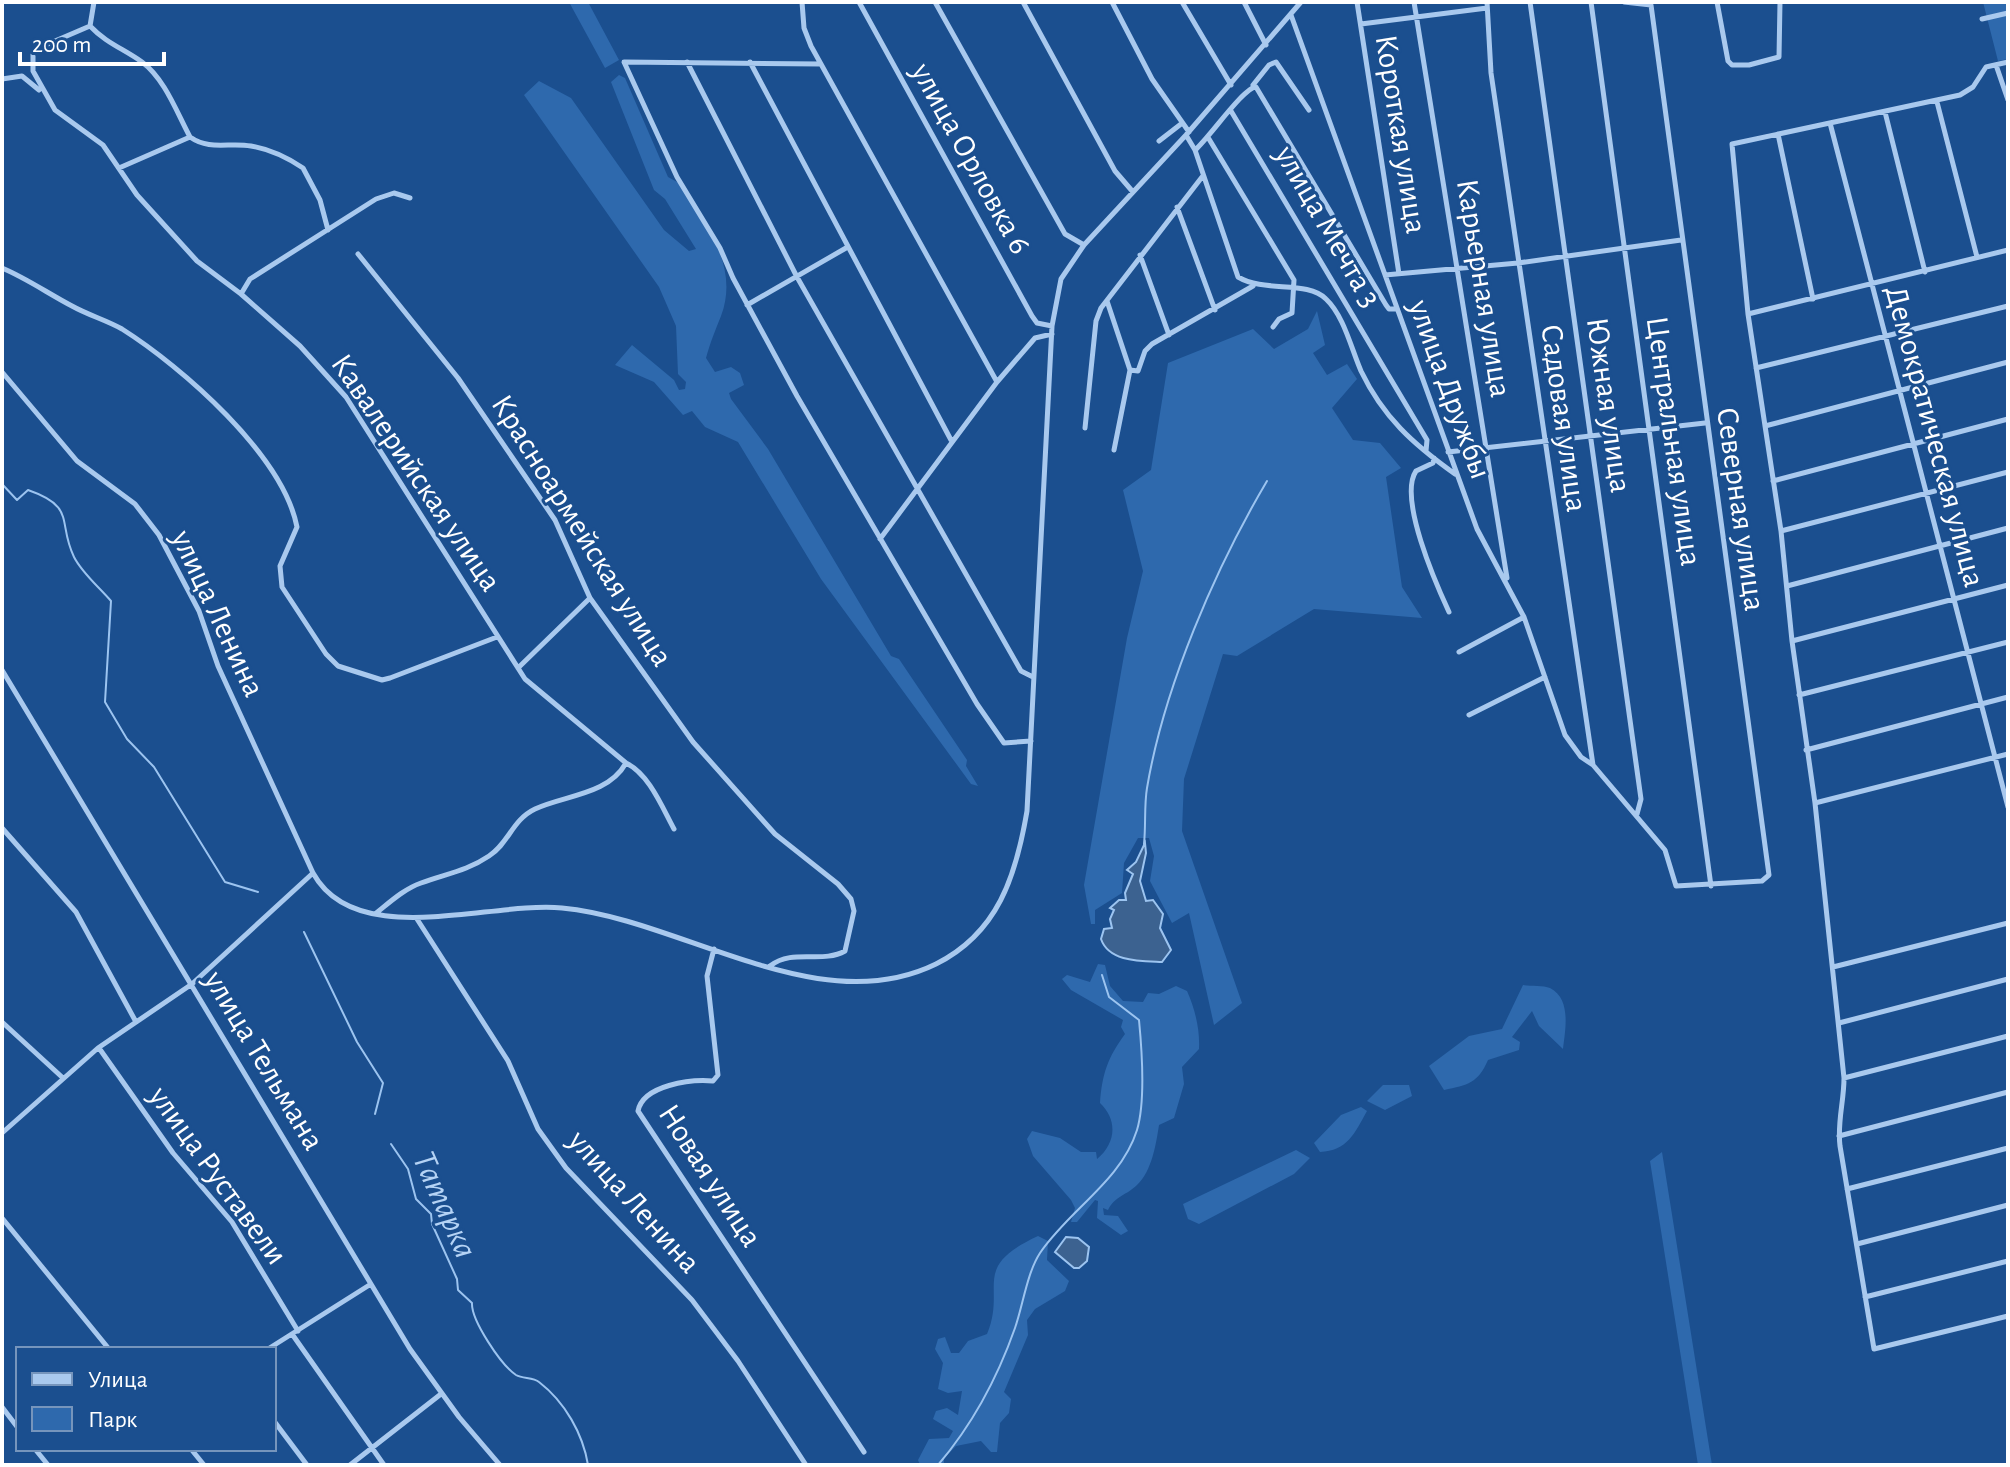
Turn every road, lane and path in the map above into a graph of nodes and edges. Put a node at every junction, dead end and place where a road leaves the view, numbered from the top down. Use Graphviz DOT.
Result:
graph roads {
  1 [pos="94,2"];
  2 [pos="802,2"];
  3 [pos="859,2"];
  4 [pos="935,2"];
  5 [pos="1023,2"];
  6 [pos="1112,2"];
  7 [pos="1182,2"];
  8 [pos="1244,2"];
  9 [pos="1357,2"];
  10 [pos="1414,2"];
  11 [pos="1530,2"];
  12 [pos="1591,2"];
  13 [pos="1624,2"];
  14 [pos="1717,2"];
  15 [pos="1780,2"];
  16 [pos="1298,3"];
  17 [pos="1487,5"];
  18 [pos="2008,13"];
  19 [pos="1291,14"];
  20 [pos="1417,17"];
  21 [pos="1982,19"];
  22 [pos="1360,24"];
  23 [pos="90,26"];
  24 [pos="1266,45"];
  25 [pos="687,62"];
  26 [pos="750,62"];
  27 [pos="2008,62"];
  28 [pos="821,64"];
  29 [pos="1996,65"];
  30 [pos="2,79"];
  31 [pos="1231,85"];
  32 [pos="1253,85"];
  33 [pos="45,97"];
  34 [pos="2008,100"];
  35 [pos="1937,102"];
  36 [pos="1309,110"];
  37 [pos="1231,111"];
  38 [pos="1885,112"];
  39 [pos="1830,123"];
  40 [pos="1181,124"];
  41 [pos="1188,134"];
  42 [pos="1778,134"];
  43 [pos="190,137"];
  44 [pos="1209,139"];
  45 [pos="1159,141"];
  46 [pos="1195,150"];
  47 [pos="119,168"];
  48 [pos="1202,177"];
  49 [pos="1133,192"];
  50 [pos="410,198"];
  51 [pos="1177,207"];
  52 [pos="328,230"];
  53 [pos="1681,240"];
  54 [pos="1084,245"];
  55 [pos="1623,246"];
  56 [pos="846,248"];
  57 [pos="2008,250"];
  58 [pos="358,254"];
  59 [pos="1140,255"];
  60 [pos="1566,257"];
  61 [pos="1977,257"];
  62 [pos="1518,263"];
  63 [pos="2,268"];
  64 [pos="1457,269"];
  65 [pos="1925,272"];
  66 [pos="1399,274"];
  67 [pos="1385,275"];
  68 [pos="797,277"];
  69 [pos="1871,285"];
  70 [pos="1253,286"];
  71 [pos="1292,287"];
  72 [pos="241,294"];
  73 [pos="1813,299"];
  74 [pos="1107,300"];
  75 [pos="747,305"];
  76 [pos="2008,306"];
  77 [pos="1397,309"];
  78 [pos="1215,310"];
  79 [pos="1748,314"];
  80 [pos="1037,323"];
  81 [pos="1052,326"];
  82 [pos="1273,327"];
  83 [pos="1052,334"];
  84 [pos="1169,335"];
  85 [pos="1035,338"];
  86 [pos="1885,338"];
  87 [pos="2008,362"];
  88 [pos="1756,368"];
  89 [pos="1130,370"];
  90 [pos="2,372"];
  91 [pos="997,382"];
  92 [pos="1899,392"];
  93 [pos="2008,419"];
  94 [pos="1705,423"];
  95 [pos="1765,426"];
  96 [pos="1085,428"];
  97 [pos="1649,431"];
  98 [pos="1590,436"];
  99 [pos="951,440"];
  100 [pos="1544,440"];
  101 [pos="1912,445"];
  102 [pos="1487,447"];
  103 [pos="1114,450"];
  104 [pos="1426,451"];
  105 [pos="1448,452"];
  106 [pos="1434,458"];
  107 [pos="2008,472"];
  108 [pos="1455,474"];
  109 [pos="1773,481"];
  110 [pos="916,487"];
  111 [pos="1925,493"];
  112 [pos="2008,528"];
  113 [pos="1781,531"];
  114 [pos="880,539"];
  115 [pos="1939,546"];
  116 [pos="1508,582"];
  117 [pos="2008,585"];
  118 [pos="1787,586"];
  119 [pos="590,598"];
  120 [pos="1954,599"];
  121 [pos="1449,612"];
  122 [pos="1524,617"];
  123 [pos="497,637"];
  124 [pos="1792,641"];
  125 [pos="2008,642"];
  126 [pos="1459,652"];
  127 [pos="1969,652"];
  128 [pos="518,668"];
  129 [pos="2,670"];
  130 [pos="1033,677"];
  131 [pos="1545,677"];
  132 [pos="1799,695"];
  133 [pos="2008,697"];
  134 [pos="1983,704"];
  135 [pos="1469,715"];
  136 [pos="1031,741"];
  137 [pos="1806,750"];
  138 [pos="2008,754"];
  139 [pos="1995,757"];
  140 [pos="626,763"];
  141 [pos="1593,765"];
  142 [pos="1815,803"];
  143 [pos="2008,807"];
  144 [pos="1637,814"];
  145 [pos="2,828"];
  146 [pos="674,829"];
  147 [pos="313,873"];
  148 [pos="1711,886"];
  149 [pos="375,914"];
  150 [pos="417,919"];
  151 [pos="2008,923"];
  152 [pos="714,949"];
  153 [pos="770,966"];
  154 [pos="1833,967"];
  155 [pos="2008,979"];
  156 [pos="192,984"];
  157 [pos="2,1022"];
  158 [pos="136,1022"];
  159 [pos="1839,1023"];
  160 [pos="2008,1036"];
  161 [pos="98,1048"];
  162 [pos="63,1078"];
  163 [pos="1844,1078"];
  164 [pos="2008,1092"];
  165 [pos="2,1133"];
  166 [pos="1839,1136"];
  167 [pos="2008,1148"];
  168 [pos="1847,1189"];
  169 [pos="2008,1205"];
  170 [pos="2,1218"];
  171 [pos="1857,1244"];
  172 [pos="2008,1261"];
  173 [pos="371,1284"];
  174 [pos="1865,1297"];
  175 [pos="2008,1316"];
  176 [pos="295,1333"];
  177 [pos="107,1347"];
  178 [pos="271,1347"];
  179 [pos="441,1394"];
  180 [pos="2,1407"];
  181 [pos="276,1424"];
  182 [pos="16,1425"];
  183 [pos="370,1448"];
  184 [pos="864,1452"];
  185 [pos="307,1465"];
  186 [pos="350,1465"];
  187 [pos="384,1465"];
  188 [pos="500,1465"];
  189 [pos="806,1465"];
  1 -- 23 [label="street"];
  2 -- 28 [label="street"];
  3 -- 80 [label="street, улица Орловка 6"];
  4 -- 54 [label="street"];
  5 -- 49 [label="street"];
  6 -- 40 [label="street"];
  7 -- 31 [label="street"];
  8 -- 24 [label="street"];
  9 -- 22 [label="street, Короткая улица"];
  10 -- 20 [label="street, Карьерная улица"];
  11 -- 60 [label="street, Южная улица"];
  12 -- 55 [label="street, Центральная улица"];
  13 -- 53 [label="street, Северная улица"];
  14 -- 15 [label="street"];
  16 -- 19 [label="street, улица Ленина"];
  17 -- 20 [label="street"];
  17 -- 62 [label="street, Садовая улица"];
  18 -- 21 [label="street"];
  19 -- 24 [label="street, улица Ленина"];
  19 -- 67 [label="street, улица Дружбы"];
  20 -- 22 [label="street"];
  20 -- 64 [label="street, Карьерная улица"];
  22 -- 66 [label="street, Короткая улица"];
  23 -- 33 [label="street, Кавалерийская улица"];
  23 -- 43 [label="street"];
  24 -- 31 [label="street, улица Ленина"];
  25 -- 26 [label="street"];
  25 -- 68 [label="street"];
  25 -- 75 [label="street"];
  26 -- 28 [label="street"];
  26 -- 56 [label="street"];
  27 -- 29 [label="street"];
  28 -- 91 [label="street"];
  29 -- 34 [label="street"];
  29 -- 35 [label="street"];
  30 -- 33 [label="street"];
  31 -- 41 [label="street, улица Ленина"];
  32 -- 36 [label="street"];
  32 -- 37 [label="street"];
  32 -- 77 [label="street"];
  33 -- 47 [label="street, Кавалерийская улица"];
  35 -- 38 [label="street"];
  35 -- 61 [label="street"];
  37 -- 44 [label="street"];
  37 -- 104 [label="street, улица Мечта 3"];
  38 -- 39 [label="street"];
  38 -- 65 [label="street"];
  39 -- 42 [label="street"];
  39 -- 69 [label="street, Демократическая улица"];
  40 -- 41 [label="street"];
  40 -- 45 [label="street"];
  41 -- 46 [label="street"];
  41 -- 49 [label="street, улица Ленина"];
  42 -- 73 [label="street"];
  42 -- 79 [label="street"];
  43 -- 47 [label="street"];
  43 -- 52 [label="street"];
  44 -- 46 [label="street"];
  44 -- 71 [label="street"];
  46 -- 48 [label="street"];
  47 -- 72 [label="street, Кавалерийская улица"];
  48 -- 51 [label="street"];
  48 -- 70 [label="street"];
  49 -- 54 [label="street, улица Ленина"];
  50 -- 52 [label="street"];
  51 -- 59 [label="street"];
  51 -- 78 [label="street"];
  52 -- 72 [label="street"];
  53 -- 55 [label="street"];
  53 -- 94 [label="street, Северная улица"];
  54 -- 81 [label="street, улица Ленина"];
  55 -- 60 [label="street"];
  55 -- 97 [label="street, Центральная улица"];
  56 -- 68 [label="street"];
  56 -- 99 [label="street"];
  57 -- 61 [label="street"];
  58 -- 119 [label="street, Красноармейская улица"];
  59 -- 74 [label="street"];
  59 -- 84 [label="street"];
  60 -- 62 [label="street"];
  60 -- 98 [label="street, Южная улица"];
  61 -- 65 [label="street"];
  62 -- 64 [label="street"];
  62 -- 100 [label="street, Садовая улица"];
  63 -- 123 [label="street"];
  64 -- 66 [label="street"];
  64 -- 102 [label="street, Карьерная улица"];
  65 -- 69 [label="street"];
  66 -- 67 [label="street"];
  67 -- 77 [label="street, улица Дружбы"];
  68 -- 75 [label="street"];
  68 -- 110 [label="street"];
  69 -- 73 [label="street"];
  69 -- 86 [label="street, Демократическая улица"];
  70 -- 71 [label="street"];
  70 -- 78 [label="street"];
  71 -- 82 [label="street"];
  71 -- 104 [label="street"];
  72 -- 123 [label="street, Кавалерийская улица"];
  73 -- 79 [label="street"];
  74 -- 89 [label="street"];
  74 -- 96 [label="street"];
  75 -- 114 [label="street"];
  76 -- 86 [label="street"];
  77 -- 105 [label="street, улица Дружбы"];
  78 -- 84 [label="street"];
  79 -- 88 [label="street"];
  80 -- 81 [label="street"];
  80 -- 85 [label="street"];
  81 -- 83 [label="street, улица Ленина"];
  83 -- 85 [label="street"];
  83 -- 130 [label="street, улица Ленина"];
  84 -- 89 [label="street"];
  85 -- 91 [label="street"];
  86 -- 88 [label="street"];
  86 -- 92 [label="street, Демократическая улица"];
  87 -- 92 [label="street"];
  88 -- 95 [label="street"];
  89 -- 103 [label="street"];
  90 -- 147 [label="street, улица Ленина"];
  91 -- 99 [label="street"];
  92 -- 95 [label="street"];
  92 -- 101 [label="street, Демократическая улица"];
  93 -- 101 [label="street"];
  94 -- 97 [label="street"];
  94 -- 148 [label="street, Северная улица"];
  95 -- 109 [label="street"];
  97 -- 98 [label="street"];
  97 -- 148 [label="street, Центральная улица"];
  98 -- 100 [label="street"];
  98 -- 144 [label="street, Южная улица"];
  99 -- 110 [label="street"];
  100 -- 102 [label="street"];
  100 -- 141 [label="street, Садовая улица"];
  101 -- 109 [label="street"];
  101 -- 111 [label="street, Демократическая улица"];
  102 -- 105 [label="street"];
  102 -- 116 [label="street, Карьерная улица"];
  104 -- 106 [label="street"];
  105 -- 108 [label="street, улица Дружбы"];
  106 -- 108 [label="street"];
  106 -- 121 [label="street"];
  107 -- 111 [label="street"];
  108 -- 116 [label="street, улица Дружбы"];
  109 -- 113 [label="street"];
  110 -- 114 [label="street"];
  110 -- 130 [label="street"];
  111 -- 113 [label="street"];
  111 -- 115 [label="street, Демократическая улица"];
  112 -- 115 [label="street"];
  113 -- 118 [label="street"];
  114 -- 136 [label="street"];
  115 -- 118 [label="street"];
  115 -- 120 [label="street, Демократическая улица"];
  116 -- 122 [label="street, улица Дружбы"];
  117 -- 120 [label="street"];
  118 -- 124 [label="street"];
  119 -- 128 [label="street"];
  119 -- 153 [label="street, Красноармейская улица"];
  120 -- 124 [label="street"];
  120 -- 127 [label="street, Демократическая улица"];
  122 -- 126 [label="street"];
  122 -- 131 [label="street, улица Дружбы"];
  123 -- 128 [label="street, Кавалерийская улица"];
  124 -- 132 [label="street"];
  125 -- 127 [label="street"];
  127 -- 132 [label="street"];
  127 -- 134 [label="street, Демократическая улица"];
  128 -- 140 [label="street, Кавалерийская улица"];
  129 -- 156 [label="street, улица Тельмана"];
  130 -- 136 [label="street, улица Ленина"];
  131 -- 135 [label="street"];
  131 -- 141 [label="street, улица Дружбы"];
  132 -- 137 [label="street"];
  133 -- 134 [label="street"];
  134 -- 137 [label="street"];
  134 -- 139 [label="street, Демократическая улица"];
  136 -- 153 [label="street, улица Ленина"];
  137 -- 142 [label="street"];
  138 -- 139 [label="street"];
  139 -- 142 [label="street"];
  139 -- 143 [label="street, Демократическая улица"];
  140 -- 146 [label="street, Кавалерийская улица"];
  140 -- 149 [label="street"];
  141 -- 144 [label="street"];
  142 -- 154 [label="street"];
  144 -- 148 [label="street, Северная улица"];
  145 -- 158 [label="street"];
  147 -- 149 [label="street, улица Ленина"];
  147 -- 156 [label="street"];
  149 -- 150 [label="street, улица Ленина"];
  150 -- 152 [label="street, улица Ленина"];
  150 -- 189 [label="street, улица Ленина"];
  151 -- 154 [label="street"];
  152 -- 153 [label="street, улица Ленина"];
  152 -- 184 [label="street, Новая улица"];
  154 -- 159 [label="street"];
  155 -- 159 [label="street"];
  156 -- 158 [label="street"];
  156 -- 173 [label="street, улица Тельмана"];
  157 -- 162 [label="street"];
  158 -- 161 [label="street"];
  159 -- 163 [label="street"];
  160 -- 163 [label="street"];
  161 -- 162 [label="street"];
  161 -- 176 [label="street, улица Руставели"];
  162 -- 165 [label="street"];
  163 -- 166 [label="street"];
  164 -- 166 [label="street"];
  166 -- 168 [label="street"];
  167 -- 168 [label="street"];
  168 -- 171 [label="street"];
  169 -- 171 [label="street"];
  170 -- 177 [label="street"];
  171 -- 174 [label="street"];
  172 -- 174 [label="street"];
  173 -- 176 [label="street"];
  173 -- 179 [label="street, улица Тельмана"];
  174 -- 175 [label="street"];
  176 -- 178 [label="street"];
  176 -- 183 [label="street, улица Руставели"];
  179 -- 183 [label="street"];
  179 -- 188 [label="street, улица Тельмана"];
  180 -- 182 [label="street"];
  181 -- 185 [label="street"];
  183 -- 186 [label="street"];
  183 -- 187 [label="street"];
}
